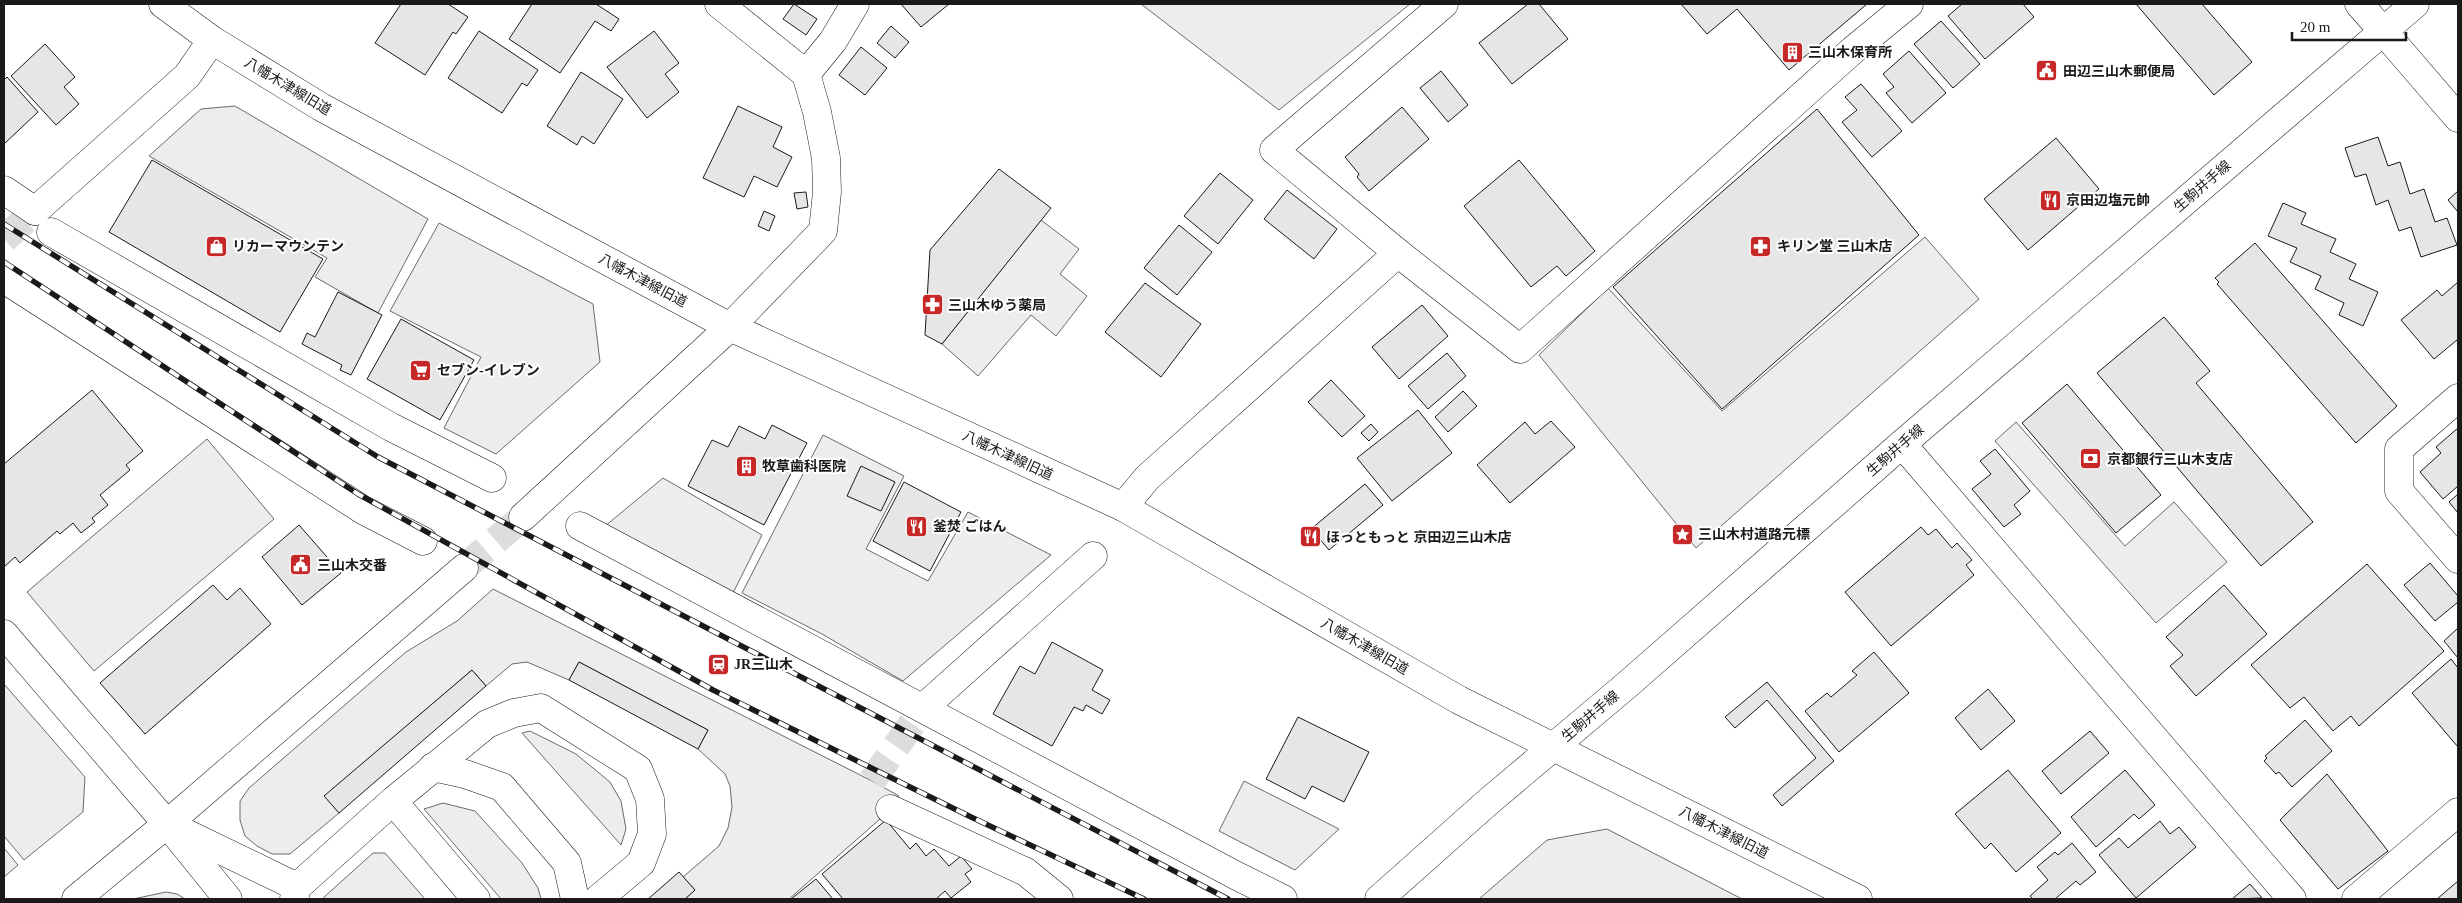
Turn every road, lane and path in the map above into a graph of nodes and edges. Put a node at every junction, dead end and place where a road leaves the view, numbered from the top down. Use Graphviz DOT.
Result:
graph roads {
  1 [pos="163,4"];
  2 [pos="719,4"];
  3 [pos="855,4"];
  4 [pos="1444,4"];
  5 [pos="1909,4"];
  6 [pos="2359,4"];
  7 [pos="2415,4"];
  8 [pos="2383,31"];
  9 [pos="212,40"];
  10 [pos="806,74"];
  11 [pos="2458,118"];
  12 [pos="4,190"];
  13 [pos="51,232"];
  14 [pos="1398,253"];
  15 [pos="4,279"];
  16 [pos="730,327"];
  17 [pos="2458,398"];
  18 [pos="1902,444"];
  19 [pos="492,478"];
  20 [pos="1123,507"];
  21 [pos="523,518"];
  22 [pos="580,526"];
  23 [pos="423,541"];
  24 [pos="1093,556"];
  25 [pos="2458,559"];
  26 [pos="464,568"];
  27 [pos="4,634"];
  28 [pos="923,708"];
  29 [pos="1554,746"];
  30 [pos="433,767"];
  31 [pos="393,801"];
  32 [pos="890,809"];
  33 [pos="2458,812"];
  34 [pos="167,824"];
  35 [pos="296,893"];
  36 [pos="76,899"];
  37 [pos="228,899"];
  38 [pos="476,899"];
  39 [pos="575,899"];
  40 [pos="598,899"];
  41 [pos="1032,899"];
  42 [pos="1059,899"];
  43 [pos="1284,899"];
  44 [pos="1379,899"];
  45 [pos="1858,899"];
  46 [pos="2292,899"];
  47 [pos="2356,899"];
  1 -- 9 [label="street, 八幡木津線旧道"];
  2 -- 10 [label="street"];
  3 -- 10 [label="street"];
  4 -- 14 [label="street"];
  5 -- 14 [label="street"];
  6 -- 8 [label="street"];
  7 -- 8 [label="street, 生駒井手線"];
  8 -- 11 [label="street"];
  8 -- 18 [label="street, 生駒井手線"];
  9 -- 12 [label="street"];
  9 -- 16 [label="street, 八幡木津線旧道"];
  10 -- 16 [label="street"];
  13 -- 19 [label="street"];
  14 -- 20 [label="street"];
  15 -- 23 [label="street"];
  16 -- 20 [label="street, 八幡木津線旧道"];
  16 -- 21 [label="street"];
  17 -- 25 [label="street"];
  18 -- 29 [label="street, 生駒井手線"];
  18 -- 46 [label="street"];
  20 -- 29 [label="street, 八幡木津線旧道"];
  22 -- 28 [label="street"];
  24 -- 28 [label="street"];
  26 -- 34 [label="street"];
  27 -- 34 [label="street"];
  28 -- 43 [label="street"];
  29 -- 44 [label="street, 生駒井手線"];
  29 -- 45 [label="street, 八幡木津線旧道"];
  30 -- 31 [label="street"];
  30 -- 39 [label="street"];
  30 -- 40 [label="street"];
  31 -- 35 [label="street"];
  31 -- 38 [label="street"];
  32 -- 42 [label="street"];
  33 -- 47 [label="street"];
  34 -- 35 [label="street"];
  34 -- 36 [label="street"];
  34 -- 37 [label="street"];
  41 -- 42 [label="street"];
}
